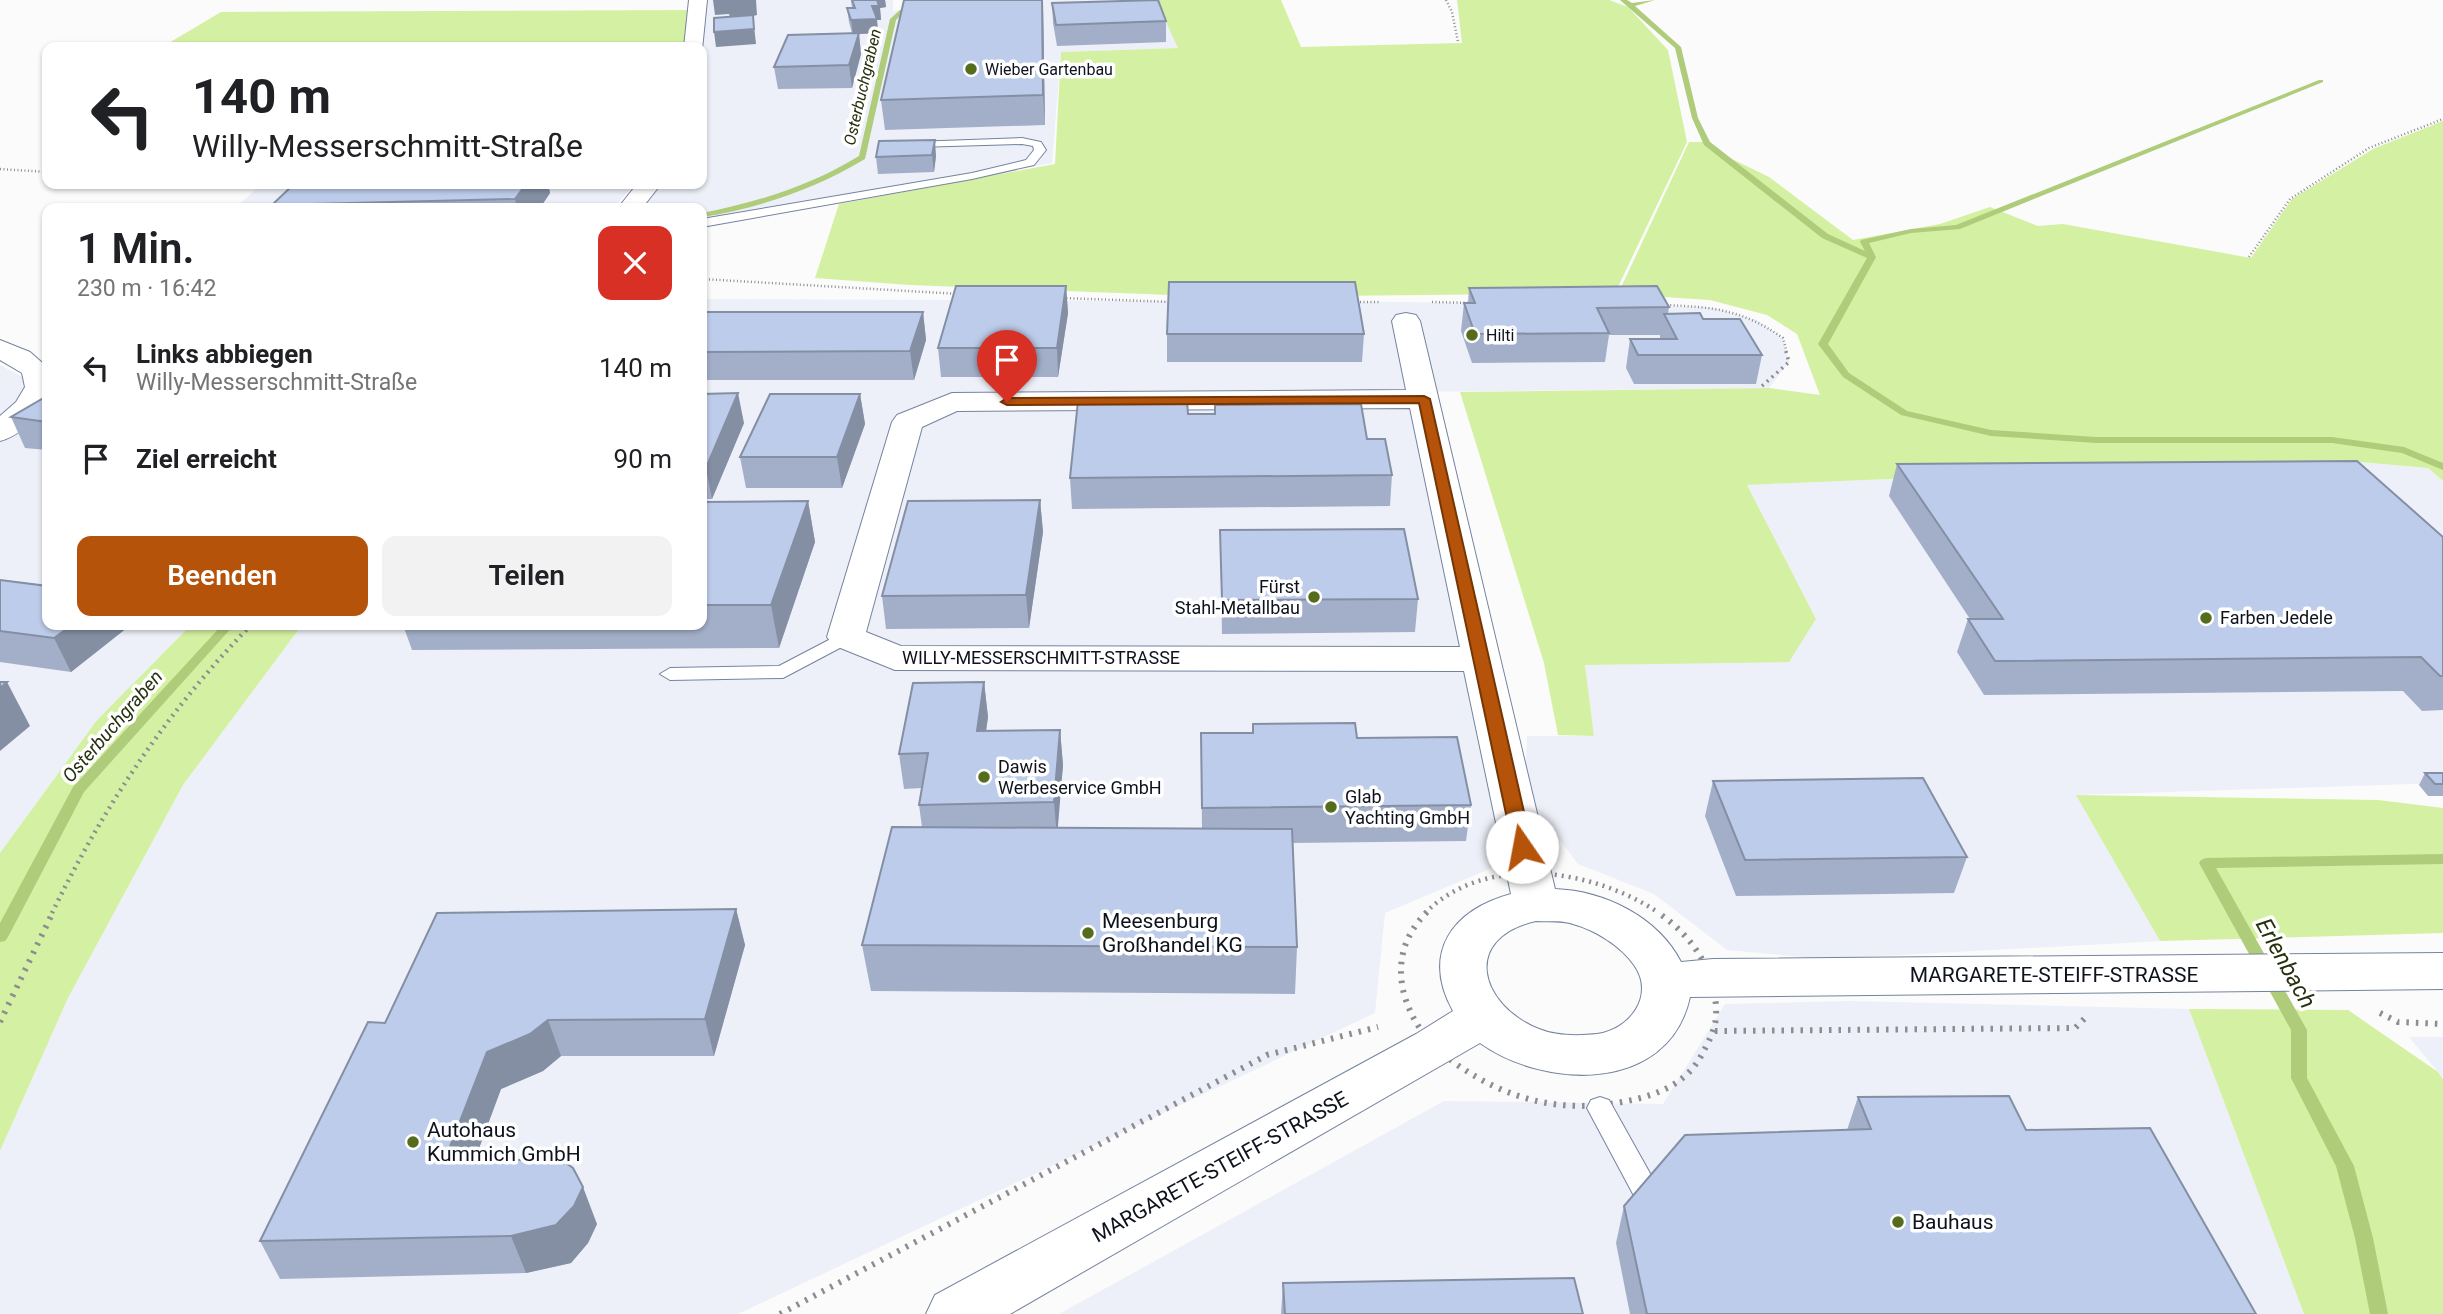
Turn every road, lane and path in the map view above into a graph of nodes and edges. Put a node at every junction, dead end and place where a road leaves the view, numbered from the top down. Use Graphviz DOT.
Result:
graph roads {
  1 [pos="698,0"];
  2 [pos="1446,0"];
  3 [pos="694,42"];
  4 [pos="1458,42"];
  5 [pos="2443,119"];
  6 [pos="917,144"];
  7 [pos="0,169"];
  8 [pos="42,172"];
  9 [pos="645,189"];
  10 [pos="633,203"];
  11 [pos="707,222"];
  12 [pos="2249,257"];
  13 [pos="707,279"];
  14 [pos="971,295"];
  15 [pos="1054,298"];
  16 [pos="1174,302"];
  17 [pos="1353,302"];
  18 [pos="1476,303"];
  19 [pos="1654,304"];
  20 [pos="1407,312"];
  21 [pos="0,349"];
  22 [pos="42,375"];
  23 [pos="42,383"];
  24 [pos="1762,386"];
  25 [pos="1424,399"];
  26 [pos="0,432"];
  27 [pos="245,630"];
  28 [pos="846,637"];
  29 [pos="1481,659"];
  30 [pos="670,674"];
  31 [pos="1532,889"];
  32 [pos="2443,971"];
  33 [pos="2129,974"];
  34 [pos="1713,977"];
  35 [pos="1666,981"];
  36 [pos="1482,1017"];
  37 [pos="0,1022"];
  38 [pos="1386,1025"];
  39 [pos="1415,1029"];
  40 [pos="1715,1031"];
  41 [pos="1600,1108"];
  42 [pos="1651,1201"];
  43 [pos="780,1314"];
  44 [pos="956,1314"];
  1 -- 3 [label="street"];
  2 -- 4 [label="path"];
  5 -- 12 [label="path"];
  6 -- 11 [label="lane"];
  7 -- 8 [label="path"];
  9 -- 10 [label="street"];
  13 -- 14 [label="path"];
  15 -- 16 [label="path"];
  17 -- 20 [label="path"];
  18 -- 20 [label="path"];
  19 -- 24 [label="path"];
  20 -- 25 [label="street"];
  21 -- 22 [label="street"];
  23 -- 26 [label="street"];
  25 -- 28 [label="street"];
  25 -- 29 [label="street"];
  27 -- 37 [label="path"];
  28 -- 29 [label="street, WILLY-MESSERSCHMITT-STRASSE"];
  28 -- 30 [label="lane"];
  29 -- 31 [label="street"];
  31 -- 34 [label="path"];
  31 -- 35 [label="street"];
  31 -- 36 [label="street"];
  31 -- 39 [label="path"];
  32 -- 33 [label="street, MARGARETE-STEIFF-STRASSE"];
  33 -- 34 [label="street, MARGARETE-STEIFF-STRASSE"];
  33 -- 40 [label="path"];
  34 -- 35 [label="street, MARGARETE-STEIFF-STRASSE"];
  34 -- 40 [label="path"];
  35 -- 36 [label="street"];
  36 -- 39 [label="street, MARGARETE-STEIFF-STRASSE"];
  38 -- 43 [label="path"];
  39 -- 41 [label="path"];
  39 -- 44 [label="street, MARGARETE-STEIFF-STRASSE"];
  40 -- 41 [label="path"];
  41 -- 42 [label="lane"];
}
